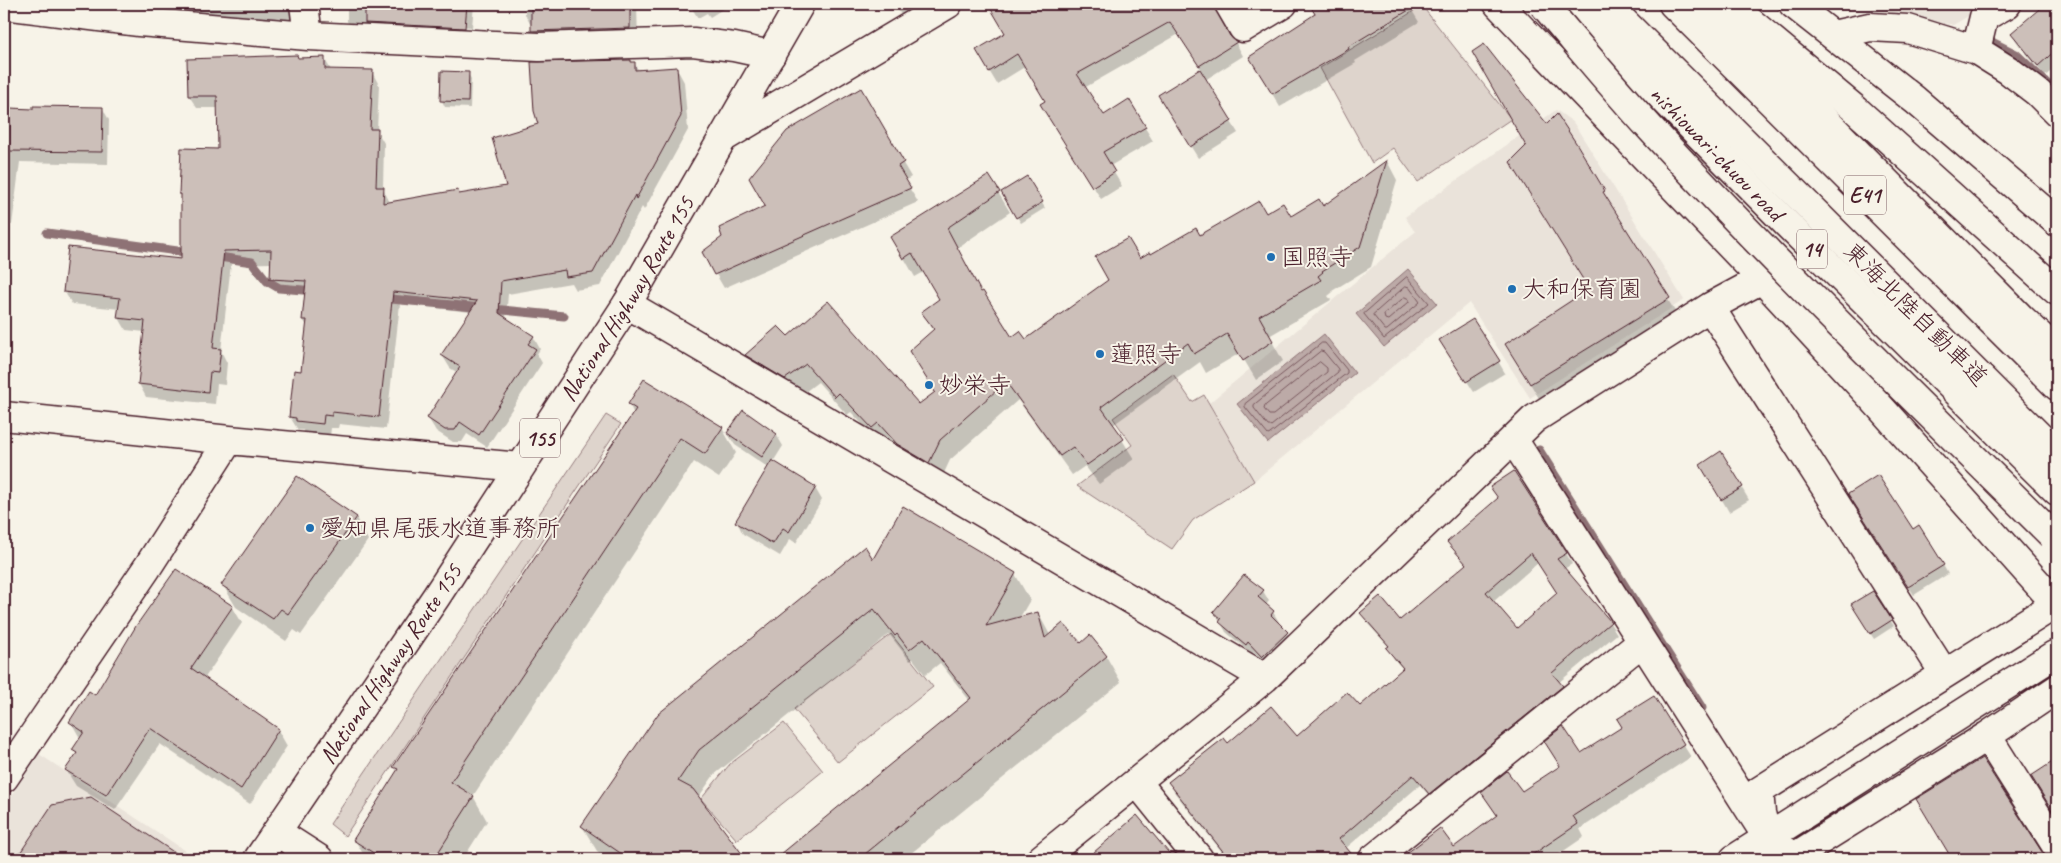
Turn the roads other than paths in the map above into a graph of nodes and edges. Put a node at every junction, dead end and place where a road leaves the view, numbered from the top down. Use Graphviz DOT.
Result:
graph roads {
  1 [pos="304,4"];
  2 [pos="800,4"];
  3 [pos="948,4"];
  4 [pos="1229,4"];
  5 [pos="1283,4"];
  6 [pos="1498,4"];
  7 [pos="1543,4"];
  8 [pos="1560,4"];
  9 [pos="1570,4"];
  10 [pos="1606,4"];
  11 [pos="1673,4"];
  12 [pos="1710,4"];
  13 [pos="1729,4"];
  14 [pos="1793,4"];
  15 [pos="2007,4"];
  16 [pos="4,5"];
  17 [pos="1833,35"];
  18 [pos="308,36"];
  19 [pos="1529,36"];
  20 [pos="1976,50"];
  21 [pos="771,55"];
  22 [pos="2057,112"];
  23 [pos="723,138"];
  24 [pos="2057,222"];
  25 [pos="1762,279"];
  26 [pos="2057,291"];
  27 [pos="627,304"];
  28 [pos="1710,307"];
  29 [pos="2057,352"];
  30 [pos="2057,386"];
  31 [pos="4,416"];
  32 [pos="1513,439"];
  33 [pos="229,440"];
  34 [pos="2057,454"];
  35 [pos="520,468"];
  36 [pos="2057,491"];
  37 [pos="2055,537"];
  38 [pos="2057,604"];
  39 [pos="1642,642"];
  40 [pos="2054,655"];
  41 [pos="1944,673"];
  42 [pos="1265,678"];
  43 [pos="2057,689"];
  44 [pos="1988,736"];
  45 [pos="4,778"];
  46 [pos="1137,782"];
  47 [pos="277,832"];
  48 [pos="2057,847"];
  49 [pos="1774,848"];
  50 [pos="258,859"];
  51 [pos="319,859"];
  52 [pos="1042,859"];
  53 [pos="1199,859"];
  54 [pos="1373,859"];
  55 [pos="1734,859"];
  1 -- 18 [label="main road"];
  2 -- 21 [label="main road, National Highway Route 155 / 155"];
  3 -- 23 [label="main road"];
  4 -- 5 [label="main road"];
  6 -- 19 [label="main road"];
  7 -- 37 [label="main road, bridge"];
  8 -- 19 [label="main road"];
  9 -- 36 [label="main road, nishiowari-chuou road / 14"];
  10 -- 34 [label="main road, 東海北陸自動車道 / E41"];
  11 -- 30 [label="main road, E41"];
  12 -- 29 [label="main road"];
  13 -- 26 [label="main road"];
  14 -- 17 [label="main road"];
  15 -- 20 [label="main road"];
  16 -- 18 [label="main road"];
  17 -- 20 [label="main road"];
  17 -- 24 [label="main road"];
  18 -- 21 [label="main road"];
  19 -- 25 [label="main road"];
  20 -- 22 [label="main road"];
  21 -- 23 [label="main road, National Highway Route 155 / 155"];
  23 -- 27 [label="main road, National Highway Route 155 / 155"];
  25 -- 28 [label="main road"];
  25 -- 38 [label="main road"];
  27 -- 35 [label="main road, National Highway Route 155 / 155"];
  27 -- 42 [label="main road"];
  28 -- 32 [label="main road"];
  28 -- 41 [label="main road"];
  31 -- 33 [label="main road"];
  32 -- 39 [label="main road"];
  32 -- 42 [label="main road"];
  33 -- 35 [label="main road"];
  33 -- 45 [label="main road"];
  35 -- 47 [label="main road, National Highway Route 155 / 155"];
  38 -- 41 [label="main road"];
  39 -- 49 [label="main road"];
  39 -- 54 [label="main road"];
  40 -- 49 [label="main road"];
  41 -- 49 [label="main road"];
  42 -- 46 [label="main road"];
  43 -- 44 [label="main road"];
  44 -- 48 [label="main road"];
  44 -- 49 [label="main road"];
  46 -- 52 [label="main road"];
  46 -- 53 [label="main road"];
  47 -- 50 [label="main road, National Highway Route 155 / 155"];
  47 -- 51 [label="main road"];
  49 -- 55 [label="main road"];
}
